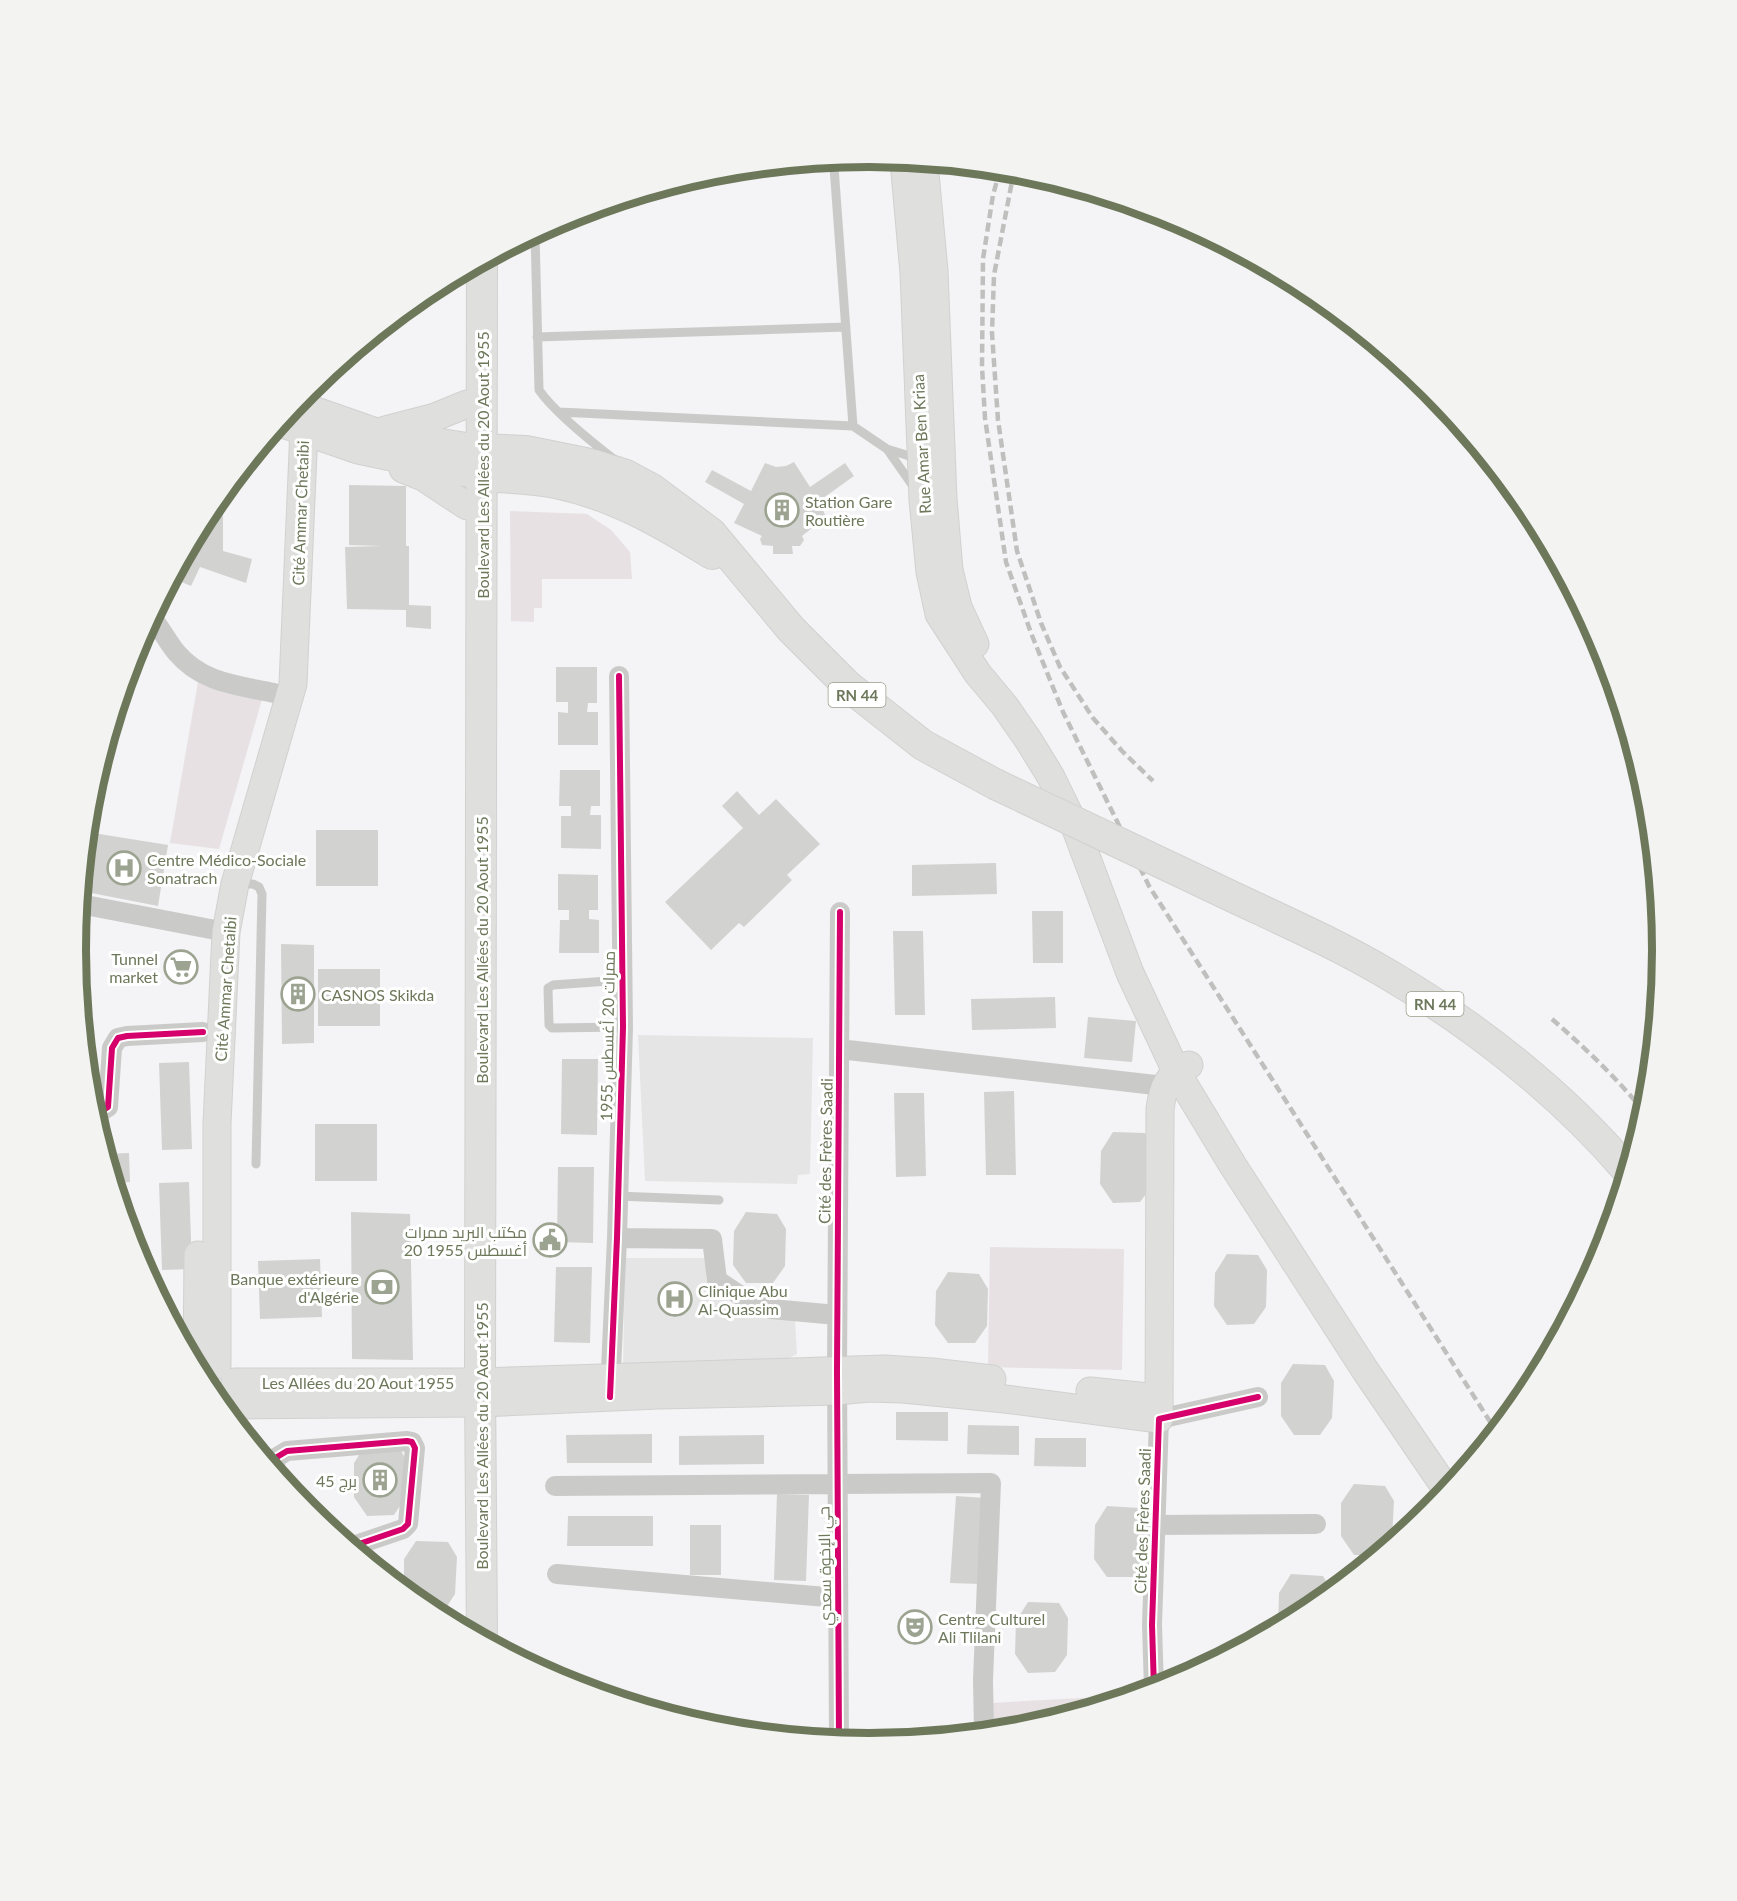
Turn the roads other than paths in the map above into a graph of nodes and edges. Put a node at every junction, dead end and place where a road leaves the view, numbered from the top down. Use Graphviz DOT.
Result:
graph roads {
  1 [pos="834,168"];
  2 [pos="905,168"];
  3 [pos="925,169"];
  4 [pos="534,243"];
  5 [pos="482,270"];
  6 [pos="468,277"];
  7 [pos="846,327"];
  8 [pos="537,338"];
  9 [pos="559,412"];
  10 [pos="296,418"];
  11 [pos="294,419"];
  12 [pos="853,426"];
  13 [pos="367,441"];
  14 [pos="475,446"];
  15 [pos="887,449"];
  16 [pos="932,459"];
  17 [pos="527,465"];
  18 [pos="652,489"];
  19 [pos="923,500"];
  20 [pos="475,509"];
  21 [pos="290,569"];
  22 [pos="745,574"];
  23 [pos="157,625"];
  24 [pos="620,676"];
  25 [pos="274,693"];
  26 [pos="1004,705"];
  27 [pos="235,884"];
  28 [pos="87,905"];
  29 [pos="840,912"];
  30 [pos="218,931"];
  31 [pos="622,980"];
  32 [pos="623,1027"];
  33 [pos="202,1032"];
  34 [pos="839,1049"];
  35 [pos="1177,1075"];
  36 [pos="103,1110"];
  37 [pos="256,1164"];
  38 [pos="1622,1164"];
  39 [pos="617,1196"];
  40 [pos="719,1200"];
  41 [pos="617,1238"];
  42 [pos="837,1315"];
  43 [pos="837,1381"];
  44 [pos="218,1383"];
  45 [pos="611,1387"];
  46 [pos="473,1392"];
  47 [pos="1258,1397"];
  48 [pos="1159,1409"];
  49 [pos="276,1462"];
  50 [pos="1452,1473"];
  51 [pos="1442,1483"];
  52 [pos="837,1485"];
  53 [pos="555,1486"];
  54 [pos="1316,1524"];
  55 [pos="1155,1525"];
  56 [pos="359,1544"];
  57 [pos="557,1574"];
  58 [pos="838,1598"];
  59 [pos="468,1624"];
  60 [pos="482,1632"];
  61 [pos="1154,1679"];
  62 [pos="984,1725"];
  63 [pos="839,1732"];
  1 -- 7 [label="lane"];
  2 -- 16 [label="main road, Rue Amar Ben Kriaa"];
  3 -- 16 [label="main road, Rue Amar Ben Kriaa"];
  4 -- 8 [label="lane"];
  5 -- 14 [label="main road, Boulevard Les Allées du 20 Aout 1955"];
  6 -- 14 [label="main road, Boulevard Les Allées du 20 Aout 1955"];
  7 -- 8 [label="lane"];
  7 -- 12 [label="lane"];
  8 -- 9 [label="lane"];
  9 -- 12 [label="lane"];
  9 -- 18 [label="lane"];
  10 -- 13 [label="main road"];
  11 -- 21 [label="main road, Cité Ammar Chetaibi"];
  12 -- 15 [label="lane"];
  13 -- 14 [label="main road"];
  13 -- 14 [label="main road"];
  13 -- 20 [label="main road"];
  14 -- 17 [label="main road"];
  14 -- 20 [label="main road, Boulevard Les Allées du 20 Aout 1955"];
  15 -- 16 [label="lane"];
  15 -- 19 [label="lane"];
  16 -- 19 [label="main road, Rue Amar Ben Kriaa"];
  16 -- 26 [label="main road, Rue Amar Ben Kriaa"];
  17 -- 18 [label="main road"];
  17 -- 20 [label="main road"];
  17 -- 22 [label="main road"];
  18 -- 22 [label="main road"];
  19 -- 26 [label="main road, Rue Amar Ben Kriaa"];
  20 -- 46 [label="main road, Boulevard Les Allées du 20 Aout 1955"];
  21 -- 25 [label="main road, Cité Ammar Chetaibi"];
  21 -- 27 [label="main road, Cité Ammar Chetaibi"];
  22 -- 38 [label="main road, RN 44, bridge"];
  23 -- 25 [label="street"];
  24 -- 31 [label="street, ممرات 20 أغسطس 1955"];
  25 -- 30 [label="main road, Cité Ammar Chetaibi"];
  26 -- 35 [label="main road, Rue Amar Ben Kriaa"];
  27 -- 30 [label="main road, Cité Ammar Chetaibi"];
  27 -- 37 [label="lane"];
  28 -- 30 [label="street"];
  29 -- 34 [label="street, Cité des Frères Saadi"];
  30 -- 33 [label="main road, Cité Ammar Chetaibi"];
  30 -- 44 [label="main road, Cité Ammar Chetaibi"];
  31 -- 32 [label="street, ممرات 20 أغسطس 1955"];
  31 -- 32 [label="lane"];
  32 -- 39 [label="street, ممرات 20 أغسطس 1955"];
  33 -- 36 [label="street"];
  33 -- 44 [label="main road, Cité Ammar Chetaibi"];
  34 -- 35 [label="street"];
  34 -- 42 [label="street, Cité des Frères Saadi"];
  35 -- 48 [label="main road, Cité des Frères Saadi"];
  35 -- 50 [label="main road"];
  35 -- 51 [label="main road"];
  39 -- 40 [label="lane"];
  39 -- 41 [label="street, ممرات 20 أغسطس 1955"];
  41 -- 42 [label="street"];
  41 -- 45 [label="street, ممرات 20 أغسطس 1955"];
  42 -- 43 [label="street, Cité des Frères Saadi"];
  43 -- 45 [label="main road"];
  43 -- 48 [label="main road"];
  43 -- 52 [label="street, حي الإخوة سعدي"];
  44 -- 46 [label="main road, Les Allées du 20 Aout 1955"];
  45 -- 46 [label="main road"];
  46 -- 59 [label="main road, Boulevard Les Allées du 20 Aout 1955"];
  46 -- 60 [label="main road, Boulevard Les Allées du 20 Aout 1955"];
  47 -- 48 [label="street"];
  48 -- 55 [label="street, Cité des Frères Saadi"];
  49 -- 56 [label="street"];
  52 -- 53 [label="street"];
  52 -- 58 [label="street, حي الإخوة سعدي"];
  52 -- 62 [label="street"];
  54 -- 55 [label="street, Cité des Frères Saadi"];
  55 -- 61 [label="street, Cité des Frères Saadi"];
  57 -- 58 [label="street"];
  58 -- 63 [label="street, حي الإخوة سعدي"];
}
